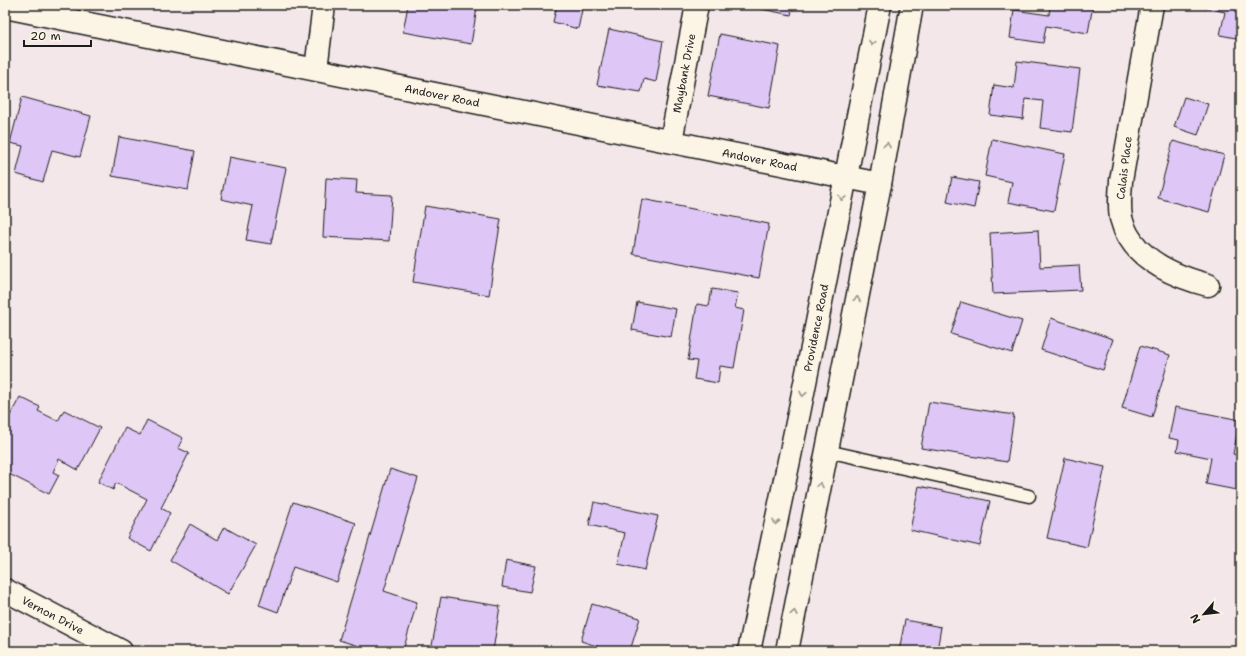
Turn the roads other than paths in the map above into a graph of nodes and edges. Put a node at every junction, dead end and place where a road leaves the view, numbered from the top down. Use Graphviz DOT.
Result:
graph roads {
  1 [pos="324,5"];
  2 [pos="697,5"];
  3 [pos="880,5"];
  4 [pos="912,5"];
  5 [pos="1152,5"];
  6 [pos="5,7"];
  7 [pos="316,69"];
  8 [pos="671,141"];
  9 [pos="847,177"];
  10 [pos="880,184"];
  11 [pos="1208,285"];
  12 [pos="827,451"];
  13 [pos="1029,496"];
  14 [pos="5,590"];
  15 [pos="121,651"];
  16 [pos="749,651"];
  17 [pos="787,651"];
  1 -- 7 [label="street"];
  2 -- 8 [label="street, Maybank Drive"];
  3 -- 9 [label="street, Providence Road, one-way"];
  10 -- 4 [label="street, one-way"];
  5 -- 11 [label="street, Calais Place"];
  6 -- 7 [label="street, Andover Road"];
  7 -- 8 [label="street, Andover Road"];
  8 -- 9 [label="street, Andover Road"];
  9 -- 10 [label="street, Andover Road"];
  9 -- 16 [label="street, Providence Road, one-way"];
  12 -- 10 [label="street, one-way"];
  12 -- 13 [label="lane"];
  17 -- 12 [label="street, one-way"];
  14 -- 15 [label="street, Vernon Drive"];
}
